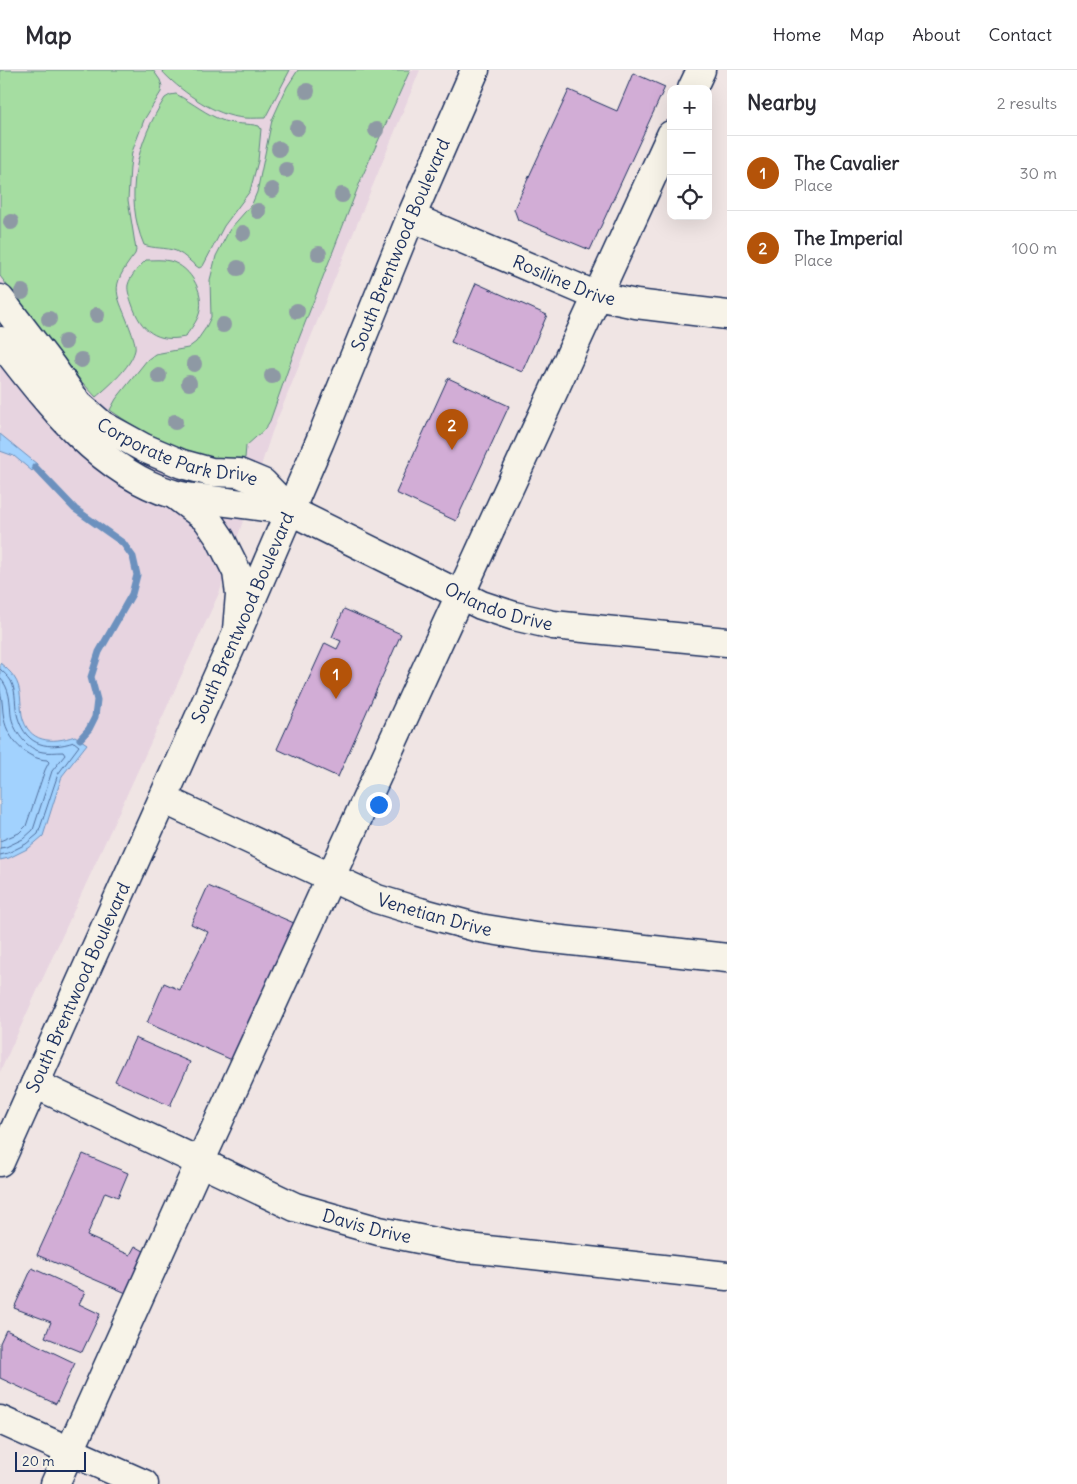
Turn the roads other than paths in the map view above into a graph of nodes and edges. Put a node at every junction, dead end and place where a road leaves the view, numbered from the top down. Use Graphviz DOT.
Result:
graph roads {
  1 [pos="475,70"];
  2 [pos="701,70"];
  3 [pos="694,85"];
  4 [pos="667,144"];
  5 [pos="411,217"];
  6 [pos="597,296"];
  7 [pos="0,299"];
  8 [pos="727,315"];
  9 [pos="0,340"];
  10 [pos="174,494"];
  11 [pos="290,510"];
  12 [pos="460,595"];
  13 [pos="237,633"];
  14 [pos="727,642"];
  15 [pos="163,799"];
  16 [pos="332,877"];
  17 [pos="727,958"];
  18 [pos="35,1084"];
  19 [pos="0,1162"];
  20 [pos="200,1162"];
  21 [pos="727,1276"];
  22 [pos="0,1420"];
  23 [pos="70,1452"];
  24 [pos="56,1484"];
  25 [pos="144,1484"];
  1 -- 5 [label="street, South Brentwood Boulevard"];
  2 -- 3 [label="street"];
  4 -- 6 [label="street"];
  5 -- 6 [label="street, Rosiline Drive"];
  5 -- 11 [label="street, South Brentwood Boulevard"];
  6 -- 8 [label="street, Rosiline Drive"];
  6 -- 12 [label="street"];
  7 -- 11 [label="street, Corporate Park Drive"];
  9 -- 10 [label="street, Corporate Park Drive"];
  10 -- 11 [label="street, Corporate Park Drive"];
  10 -- 13 [label="street"];
  11 -- 12 [label="street, Orlando Drive"];
  11 -- 13 [label="street, South Brentwood Boulevard"];
  12 -- 14 [label="street, Orlando Drive"];
  12 -- 16 [label="street"];
  13 -- 15 [label="street, South Brentwood Boulevard"];
  15 -- 16 [label="street, Venetian Drive"];
  15 -- 18 [label="street, South Brentwood Boulevard"];
  16 -- 17 [label="street, Venetian Drive"];
  16 -- 20 [label="street"];
  18 -- 19 [label="street, South Brentwood Boulevard"];
  18 -- 20 [label="street, Davis Drive"];
  20 -- 21 [label="street, Davis Drive"];
  20 -- 23 [label="street"];
  22 -- 23 [label="street"];
  23 -- 24 [label="street"];
  23 -- 25 [label="street"];
}
